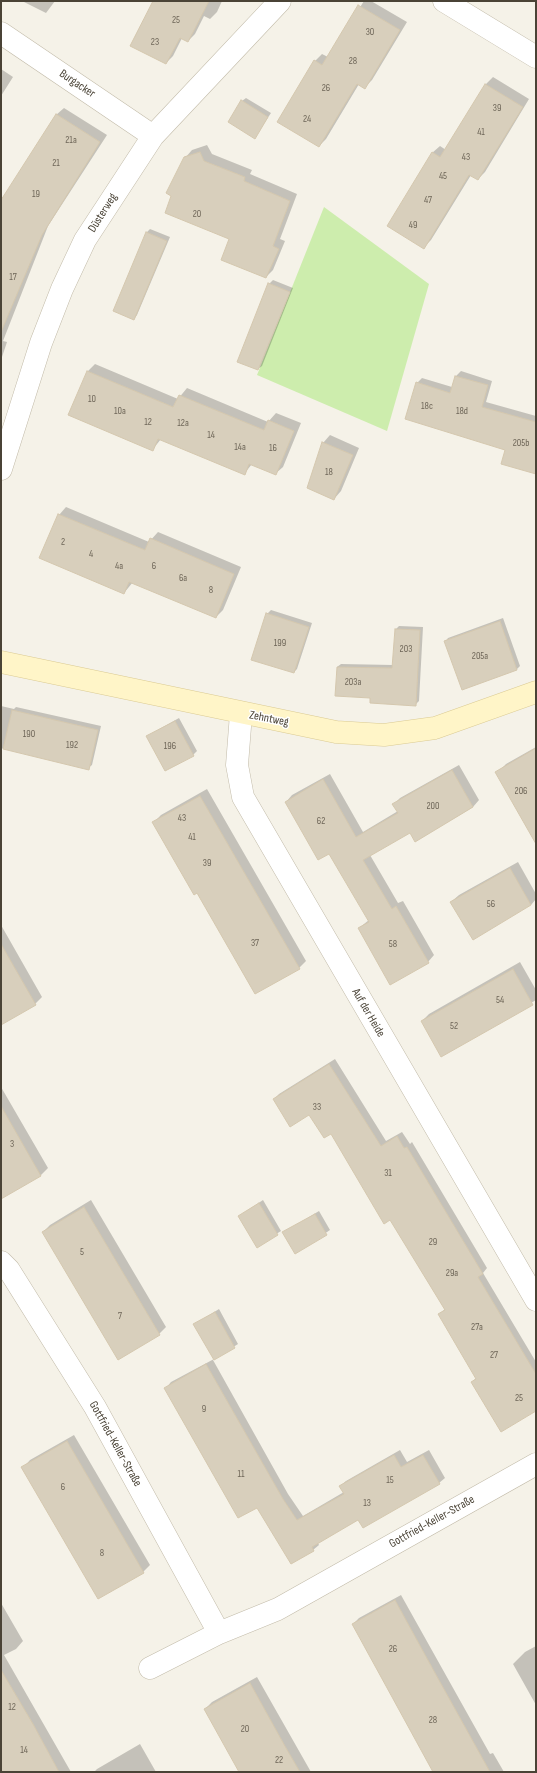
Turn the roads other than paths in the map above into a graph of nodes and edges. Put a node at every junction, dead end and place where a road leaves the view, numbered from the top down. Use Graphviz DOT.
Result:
graph roads {
  1 [pos="280,1"];
  2 [pos="444,1"];
  3 [pos="1,33"];
  4 [pos="536,57"];
  5 [pos="153,136"];
  6 [pos="1,469"];
  7 [pos="1,662"];
  8 [pos="536,692"];
  9 [pos="241,714"];
  10 [pos="1,1262"];
  11 [pos="536,1300"];
  12 [pos="536,1464"];
  13 [pos="219,1633"];
  14 [pos="150,1668"];
  1 -- 5 [label="street, Düsterweg"];
  2 -- 4 [label="street"];
  3 -- 5 [label="street, Burgacker"];
  5 -- 6 [label="street, Düsterweg"];
  7 -- 9 [label="street, Zehntweg"];
  8 -- 9 [label="street, Zehntweg"];
  9 -- 11 [label="street, Auf der Heide"];
  10 -- 13 [label="street, Gottfried-Keller-Straße"];
  12 -- 13 [label="street, Gottfried-Keller-Straße"];
  13 -- 14 [label="street, Gottfried-Keller-Straße"];
}
